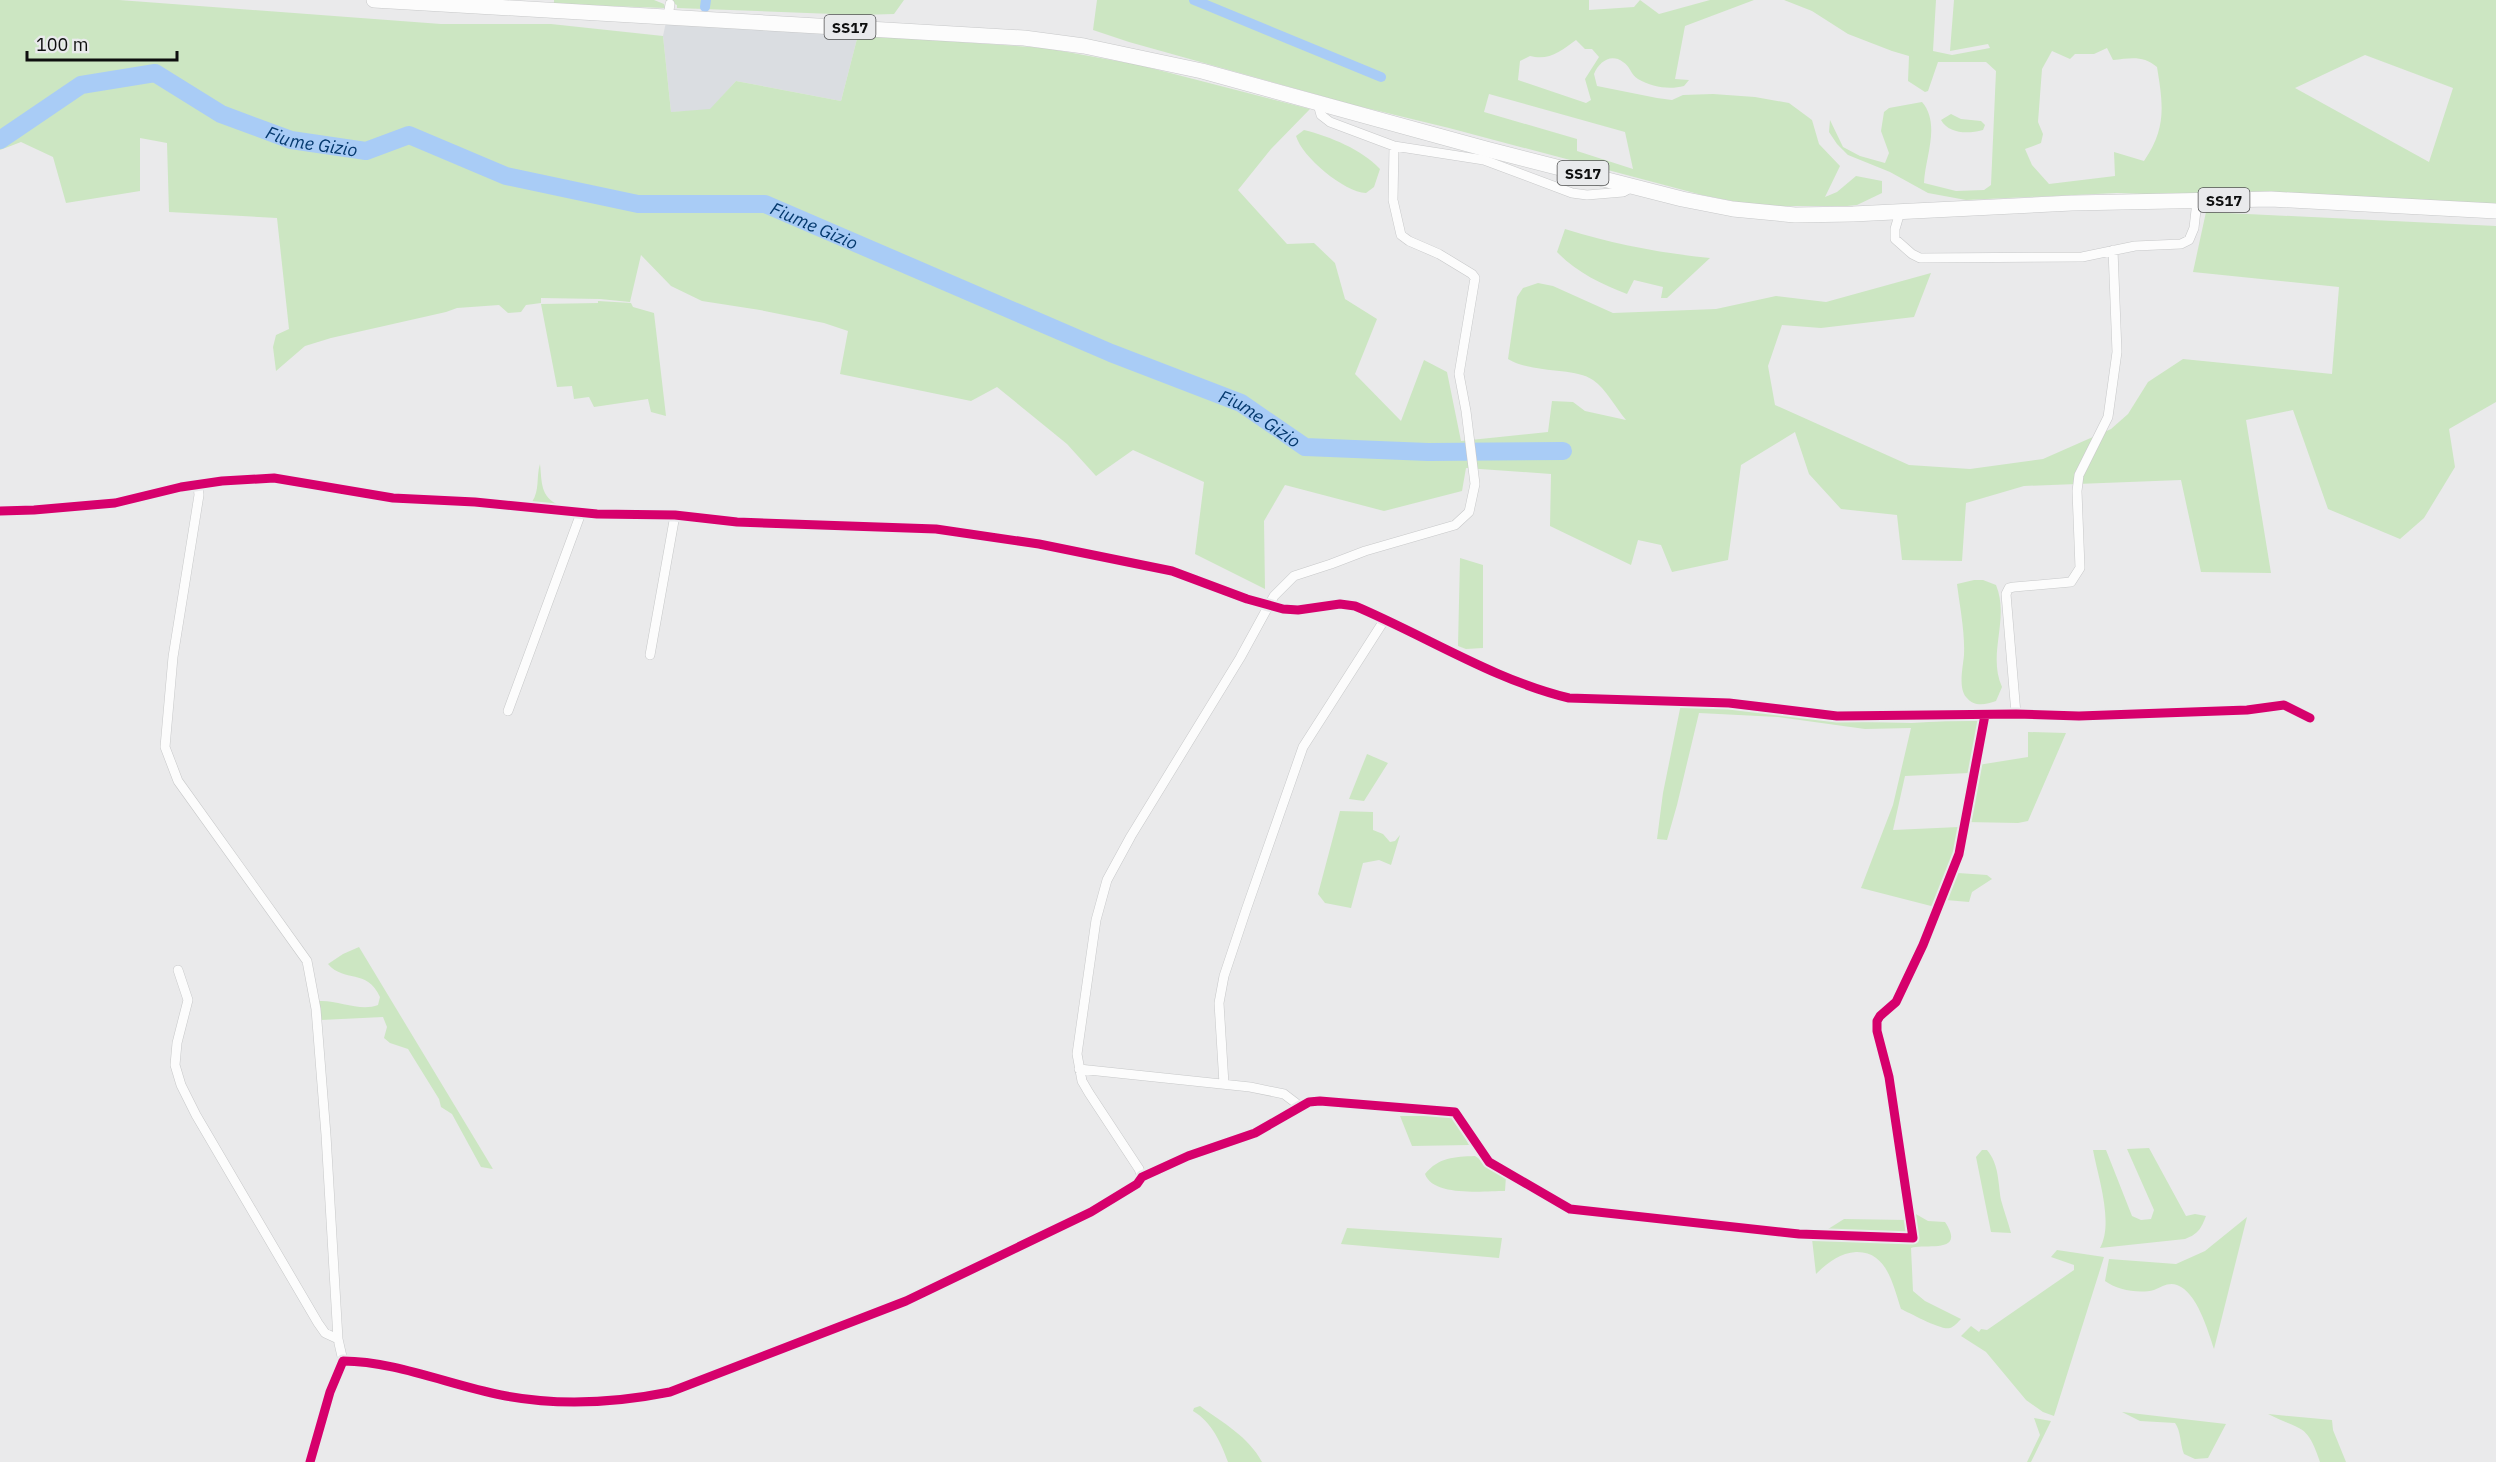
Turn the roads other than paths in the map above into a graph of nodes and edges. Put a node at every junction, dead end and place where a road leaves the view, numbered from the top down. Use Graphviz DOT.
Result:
graph roads {
  1 [pos="374,0"];
  2 [pos="1317,104"];
  3 [pos="1394,146"];
  4 [pos="1485,154"];
  5 [pos="1634,186"];
  6 [pos="2198,201"];
  7 [pos="2496,211"];
  8 [pos="1900,212"];
  9 [pos="2113,250"];
  10 [pos="198,485"];
  11 [pos="0,511"];
  12 [pos="581,513"];
  13 [pos="675,515"];
  14 [pos="1269,605"];
  15 [pos="1385,619"];
  16 [pos="650,655"];
  17 [pos="508,711"];
  18 [pos="2016,714"];
  19 [pos="1985,715"];
  20 [pos="2310,718"];
  21 [pos="178,970"];
  22 [pos="1079,1069"];
  23 [pos="1224,1084"];
  24 [pos="1301,1107"];
  25 [pos="1142,1177"];
  26 [pos="338,1339"];
  27 [pos="343,1361"];
  28 [pos="310,1462"];
  1 -- 2 [label="main road, SS17"];
  2 -- 3 [label="street"];
  2 -- 4 [label="main road, SS17"];
  3 -- 4 [label="street"];
  3 -- 14 [label="street"];
  4 -- 5 [label="main road, SS17"];
  4 -- 5 [label="street"];
  5 -- 8 [label="main road, SS17"];
  6 -- 7 [label="main road, SS17"];
  6 -- 8 [label="main road, SS17"];
  6 -- 9 [label="street"];
  8 -- 9 [label="street"];
  9 -- 18 [label="street"];
  10 -- 11 [label="street"];
  10 -- 12 [label="street"];
  10 -- 26 [label="street"];
  12 -- 13 [label="street"];
  12 -- 17 [label="street"];
  13 -- 14 [label="street"];
  13 -- 16 [label="street"];
  14 -- 15 [label="street"];
  14 -- 22 [label="street"];
  15 -- 19 [label="street"];
  15 -- 23 [label="street"];
  18 -- 19 [label="street"];
  18 -- 20 [label="street"];
  19 -- 24 [label="street"];
  21 -- 26 [label="street"];
  22 -- 23 [label="street"];
  22 -- 25 [label="street"];
  23 -- 24 [label="street"];
  24 -- 25 [label="street"];
  25 -- 27 [label="street"];
  26 -- 27 [label="street"];
  27 -- 28 [label="street"];
}
